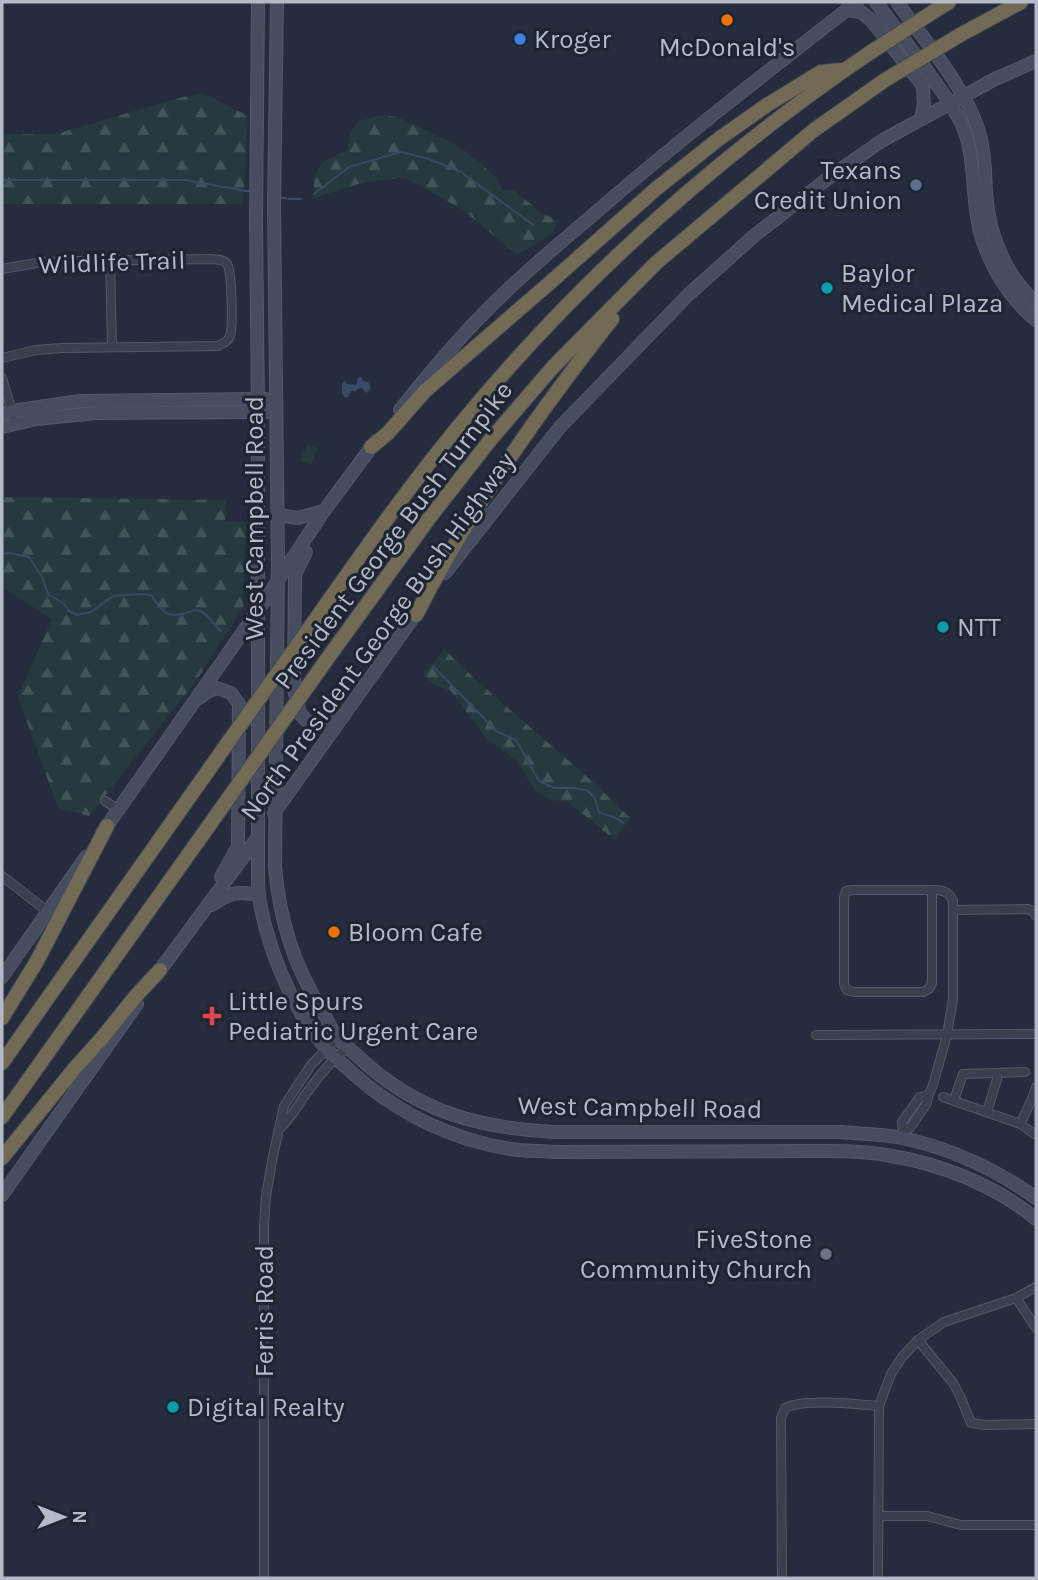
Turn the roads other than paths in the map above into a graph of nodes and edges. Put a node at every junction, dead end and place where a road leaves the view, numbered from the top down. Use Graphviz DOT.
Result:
graph roads {
  1 [pos="258,2"];
  2 [pos="265,2"];
  3 [pos="277,2"];
  4 [pos="876,2"];
  5 [pos="897,2"];
  6 [pos="949,2"];
  7 [pos="1020,2"];
  8 [pos="851,4"];
  9 [pos="277,22"];
  10 [pos="1036,61"];
  11 [pos="845,69"];
  12 [pos="964,95"];
  13 [pos="950,103"];
  14 [pos="921,118"];
  15 [pos="110,260"];
  16 [pos="656,263"];
  17 [pos="999,265"];
  18 [pos="2,269"];
  19 [pos="1036,303"];
  20 [pos="1036,320"];
  21 [pos="112,347"];
  22 [pos="2,358"];
  23 [pos="2,378"];
  24 [pos="131,401"];
  25 [pos="258,405"];
  26 [pos="277,405"];
  27 [pos="102,413"];
  28 [pos="7,419"];
  29 [pos="371,447"];
  30 [pos="324,511"];
  31 [pos="278,515"];
  32 [pos="278,581"];
  33 [pos="257,612"];
  34 [pos="416,615"];
  35 [pos="194,702"];
  36 [pos="342,718"];
  37 [pos="105,801"];
  38 [pos="119,810"];
  39 [pos="275,812"];
  40 [pos="107,826"];
  41 [pos="257,839"];
  42 [pos="2,876"];
  43 [pos="932,890"];
  44 [pos="258,895"];
  45 [pos="205,908"];
  46 [pos="953,910"];
  47 [pos="47,911"];
  48 [pos="1036,916"];
  49 [pos="160,970"];
  50 [pos="2,977"];
  51 [pos="2,1018"];
  52 [pos="1036,1034"];
  53 [pos="816,1035"];
  54 [pos="947,1035"];
  55 [pos="338,1037"];
  56 [pos="348,1048"];
  57 [pos="330,1053"];
  58 [pos="2,1063"];
  59 [pos="1025,1072"];
  60 [pos="997,1073"];
  61 [pos="1036,1087"];
  62 [pos="943,1097"];
  63 [pos="954,1100"];
  64 [pos="987,1112"];
  65 [pos="2,1117"];
  66 [pos="1020,1124"];
  67 [pos="279,1129"];
  68 [pos="902,1134"];
  69 [pos="1036,1135"];
  70 [pos="897,1157"];
  71 [pos="2,1158"];
  72 [pos="2,1195"];
  73 [pos="1036,1198"];
  74 [pos="1036,1219"];
  75 [pos="1035,1285"];
  76 [pos="1016,1298"];
  77 [pos="1036,1328"];
  78 [pos="918,1340"];
  79 [pos="879,1406"];
  80 [pos="1036,1424"];
  81 [pos="878,1516"];
  82 [pos="1036,1525"];
  83 [pos="264,1578"];
  84 [pos="782,1578"];
  85 [pos="878,1578"];
  1 -- 25 [label="main road, West Campbell Road"];
  2 -- 9 [label="main road"];
  3 -- 9 [label="main road, West Campbell Road"];
  4 -- 13 [label="main road"];
  5 -- 12 [label="main road"];
  6 -- 11 [label="highway, President George Bush Turnpike, bridge"];
  7 -- 16 [label="highway, President George Bush Turnpike, bridge"];
  8 -- 14 [label="main road"];
  8 -- 29 [label="main road"];
  9 -- 26 [label="main road, West Campbell Road"];
  10 -- 12 [label="main road, North President George Bush Highway"];
  11 -- 29 [label="highway"];
  11 -- 58 [label="highway, President George Bush Turnpike, bridge"];
  12 -- 13 [label="main road, North President George Bush Highway"];
  12 -- 17 [label="main road"];
  13 -- 14 [label="main road, North President George Bush Highway"];
  13 -- 17 [label="main road"];
  14 -- 34 [label="main road, North President George Bush Highway"];
  15 -- 18 [label="street, Wildlife Trail"];
  15 -- 21 [label="street"];
  15 -- 21 [label="street, Wildlife Trail"];
  16 -- 34 [label="highway"];
  16 -- 65 [label="highway, President George Bush Turnpike, bridge"];
  17 -- 19 [label="main road"];
  17 -- 20 [label="main road"];
  21 -- 22 [label="street"];
  23 -- 28 [label="street"];
  24 -- 25 [label="main road"];
  24 -- 27 [label="main road"];
  24 -- 28 [label="main road"];
  25 -- 26 [label="main road"];
  25 -- 27 [label="main road"];
  25 -- 33 [label="main road, West Campbell Road"];
  26 -- 31 [label="main road, West Campbell Road"];
  27 -- 28 [label="main road"];
  29 -- 30 [label="main road"];
  30 -- 31 [label="main road"];
  30 -- 32 [label="main road"];
  30 -- 36 [label="main road"];
  31 -- 32 [label="main road, West Campbell Road"];
  32 -- 33 [label="main road"];
  32 -- 39 [label="main road, West Campbell Road"];
  33 -- 35 [label="main road"];
  33 -- 41 [label="main road, West Campbell Road"];
  34 -- 36 [label="main road, North President George Bush Highway"];
  35 -- 38 [label="main road"];
  35 -- 45 [label="main road"];
  36 -- 39 [label="main road, North President George Bush Highway"];
  37 -- 38 [label="street"];
  38 -- 40 [label="main road"];
  39 -- 41 [label="main road, North President George Bush Highway"];
  39 -- 55 [label="main road, West Campbell Road"];
  40 -- 47 [label="main road"];
  40 -- 51 [label="highway"];
  41 -- 44 [label="main road, West Campbell Road"];
  41 -- 45 [label="main road, North President George Bush Highway"];
  42 -- 47 [label="street"];
  43 -- 43 [label="street"];
  43 -- 46 [label="street"];
  44 -- 45 [label="main road"];
  44 -- 57 [label="main road, West Campbell Road"];
  45 -- 49 [label="main road, North President George Bush Highway"];
  46 -- 48 [label="street"];
  46 -- 54 [label="street"];
  47 -- 50 [label="main road"];
  49 -- 71 [label="highway"];
  49 -- 72 [label="main road, North President George Bush Highway"];
  52 -- 54 [label="street"];
  53 -- 54 [label="street"];
  54 -- 68 [label="street"];
  55 -- 56 [label="main road, West Campbell Road"];
  55 -- 57 [label="street, Ferris Road"];
  56 -- 57 [label="street, Ferris Road"];
  56 -- 68 [label="main road, West Campbell Road"];
  57 -- 67 [label="street, Ferris Road"];
  57 -- 67 [label="street, Ferris Road"];
  57 -- 70 [label="main road, West Campbell Road"];
  59 -- 60 [label="street"];
  60 -- 63 [label="street"];
  60 -- 64 [label="street"];
  61 -- 66 [label="street"];
  62 -- 63 [label="street"];
  63 -- 64 [label="street"];
  64 -- 66 [label="street"];
  66 -- 69 [label="street"];
  67 -- 83 [label="street, Ferris Road"];
  68 -- 70 [label="main road"];
  68 -- 73 [label="main road, West Campbell Road"];
  70 -- 74 [label="main road, West Campbell Road"];
  75 -- 76 [label="street"];
  76 -- 77 [label="street"];
  76 -- 78 [label="street"];
  78 -- 79 [label="street"];
  78 -- 80 [label="street"];
  79 -- 81 [label="street"];
  79 -- 84 [label="street"];
  81 -- 82 [label="street"];
  81 -- 85 [label="street"];
}
